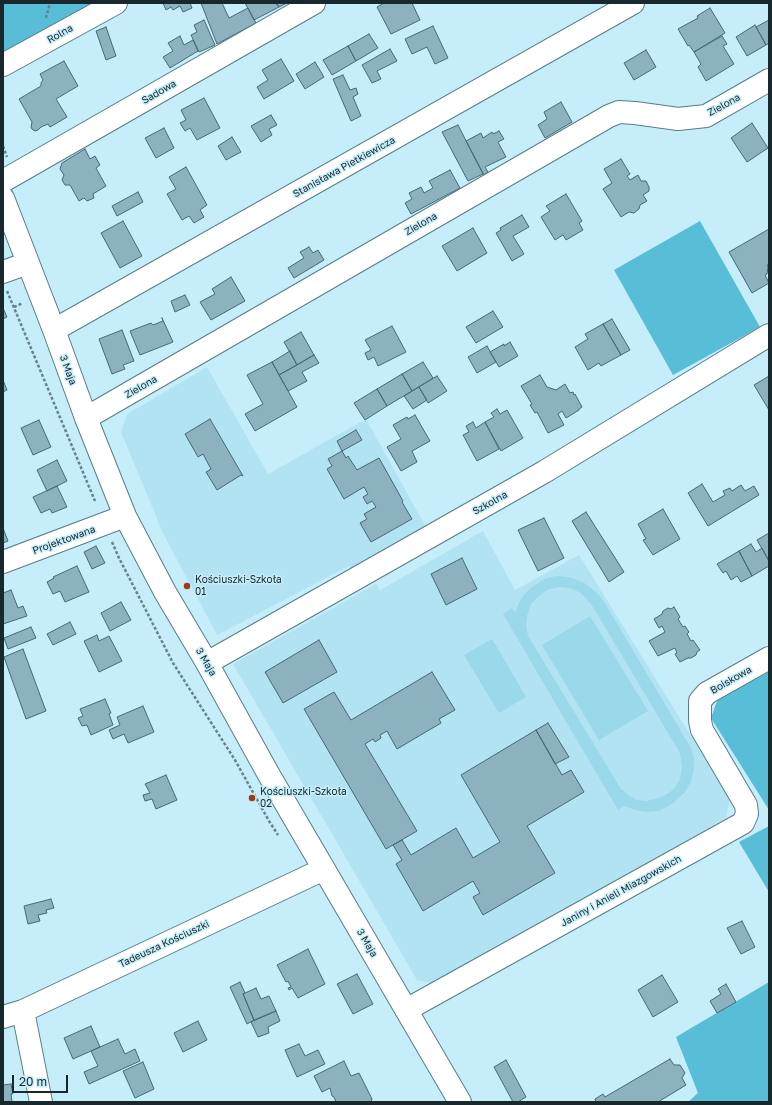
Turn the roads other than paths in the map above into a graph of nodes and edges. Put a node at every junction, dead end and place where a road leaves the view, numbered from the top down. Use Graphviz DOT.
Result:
graph roads {
  1 [pos="116,3"];
  2 [pos="314,3"];
  3 [pos="634,3"];
  4 [pos="3,65"];
  5 [pos="769,80"];
  6 [pos="3,181"];
  7 [pos="3,198"];
  8 [pos="28,263"];
  9 [pos="3,272"];
  10 [pos="54,330"];
  11 [pos="769,336"];
  12 [pos="86,418"];
  13 [pos="125,516"];
  14 [pos="3,562"];
  15 [pos="769,658"];
  16 [pos="207,663"];
  17 [pos="702,730"];
  18 [pos="324,869"];
  19 [pos="406,1010"];
  20 [pos="13,1014"];
  21 [pos="41,1102"];
  22 [pos="460,1102"];
  1 -- 4 [label="street, Rolna"];
  2 -- 6 [label="street, Sadowa"];
  3 -- 10 [label="street, Stanisława Pietkiewicza"];
  5 -- 12 [label="street, Zielona"];
  7 -- 8 [label="street, 3 Maja"];
  8 -- 9 [label="street"];
  8 -- 10 [label="street, 3 Maja"];
  10 -- 12 [label="street, 3 Maja"];
  11 -- 16 [label="street, Szkolna"];
  12 -- 13 [label="street, 3 Maja"];
  13 -- 14 [label="street, Projektowana"];
  13 -- 16 [label="street, 3 Maja"];
  15 -- 17 [label="street, Boiskowa"];
  16 -- 18 [label="street, 3 Maja"];
  17 -- 19 [label="street, Janiny i Anieli Miazgowskich"];
  18 -- 19 [label="street, 3 Maja"];
  18 -- 20 [label="street, Tadeusza Kościuszki"];
  19 -- 22 [label="street, 3 Maja"];
  20 -- 21 [label="street"];
}
